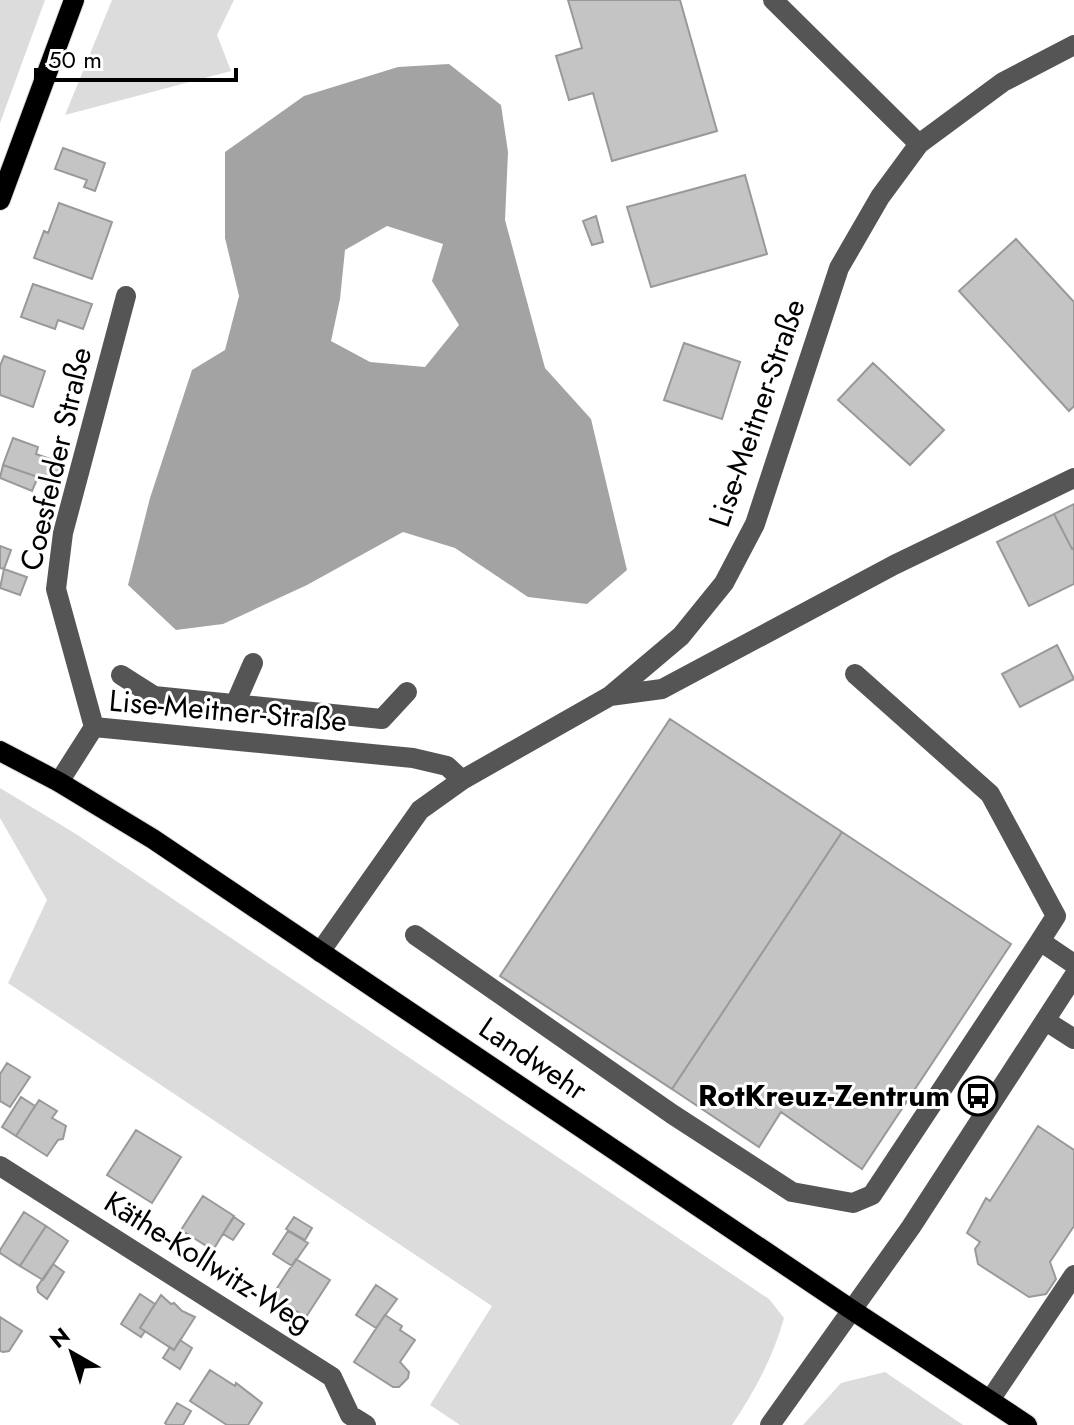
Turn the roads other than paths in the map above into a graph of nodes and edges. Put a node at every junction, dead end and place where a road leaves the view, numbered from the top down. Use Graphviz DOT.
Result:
graph roads {
  1 [pos="74,0"];
  2 [pos="773,0"];
  3 [pos="1074,45"];
  4 [pos="919,144"];
  5 [pos="0,200"];
  6 [pos="126,296"];
  7 [pos="1074,478"];
  8 [pos="253,663"];
  9 [pos="855,674"];
  10 [pos="121,675"];
  11 [pos="407,692"];
  12 [pos="610,696"];
  13 [pos="212,702"];
  14 [pos="236,702"];
  15 [pos="94,727"];
  16 [pos="208,737"];
  17 [pos="0,751"];
  18 [pos="462,780"];
  19 [pos="59,782"];
  20 [pos="415,935"];
  21 [pos="1040,941"];
  22 [pos="320,952"];
  23 [pos="1074,964"];
  24 [pos="1074,976"];
  25 [pos="1046,1021"];
  26 [pos="1074,1039"];
  27 [pos="0,1166"];
  28 [pos="1074,1275"];
  29 [pos="852,1310"];
  30 [pos="990,1400"];
  31 [pos="366,1425"];
  32 [pos="770,1425"];
  33 [pos="1027,1425"];
  1 -- 5 [label="main road"];
  2 -- 4 [label="street"];
  3 -- 4 [label="street, Lise-Meitner-Straße"];
  4 -- 12 [label="street, Lise-Meitner-Straße"];
  6 -- 15 [label="street, Coesfelder Straße"];
  7 -- 12 [label="street"];
  8 -- 14 [label="street"];
  9 -- 21 [label="street"];
  10 -- 13 [label="street"];
  11 -- 14 [label="street"];
  12 -- 18 [label="street, Lise-Meitner-Straße"];
  13 -- 14 [label="street"];
  13 -- 16 [label="street"];
  15 -- 16 [label="street, Lise-Meitner-Straße"];
  15 -- 19 [label="street, Lise-Meitner-Straße"];
  16 -- 18 [label="street, Lise-Meitner-Straße"];
  17 -- 19 [label="main road, Landwehr"];
  18 -- 22 [label="street, Lise-Meitner-Straße"];
  19 -- 22 [label="main road, Landwehr"];
  20 -- 21 [label="street"];
  21 -- 23 [label="street"];
  22 -- 29 [label="main road, Landwehr"];
  24 -- 25 [label="street"];
  25 -- 26 [label="street"];
  25 -- 29 [label="street"];
  27 -- 31 [label="street, Käthe-Kollwitz-Weg"];
  28 -- 30 [label="street"];
  29 -- 30 [label="main road, Landwehr"];
  29 -- 32 [label="street"];
  30 -- 33 [label="main road, Landwehr"];
}
